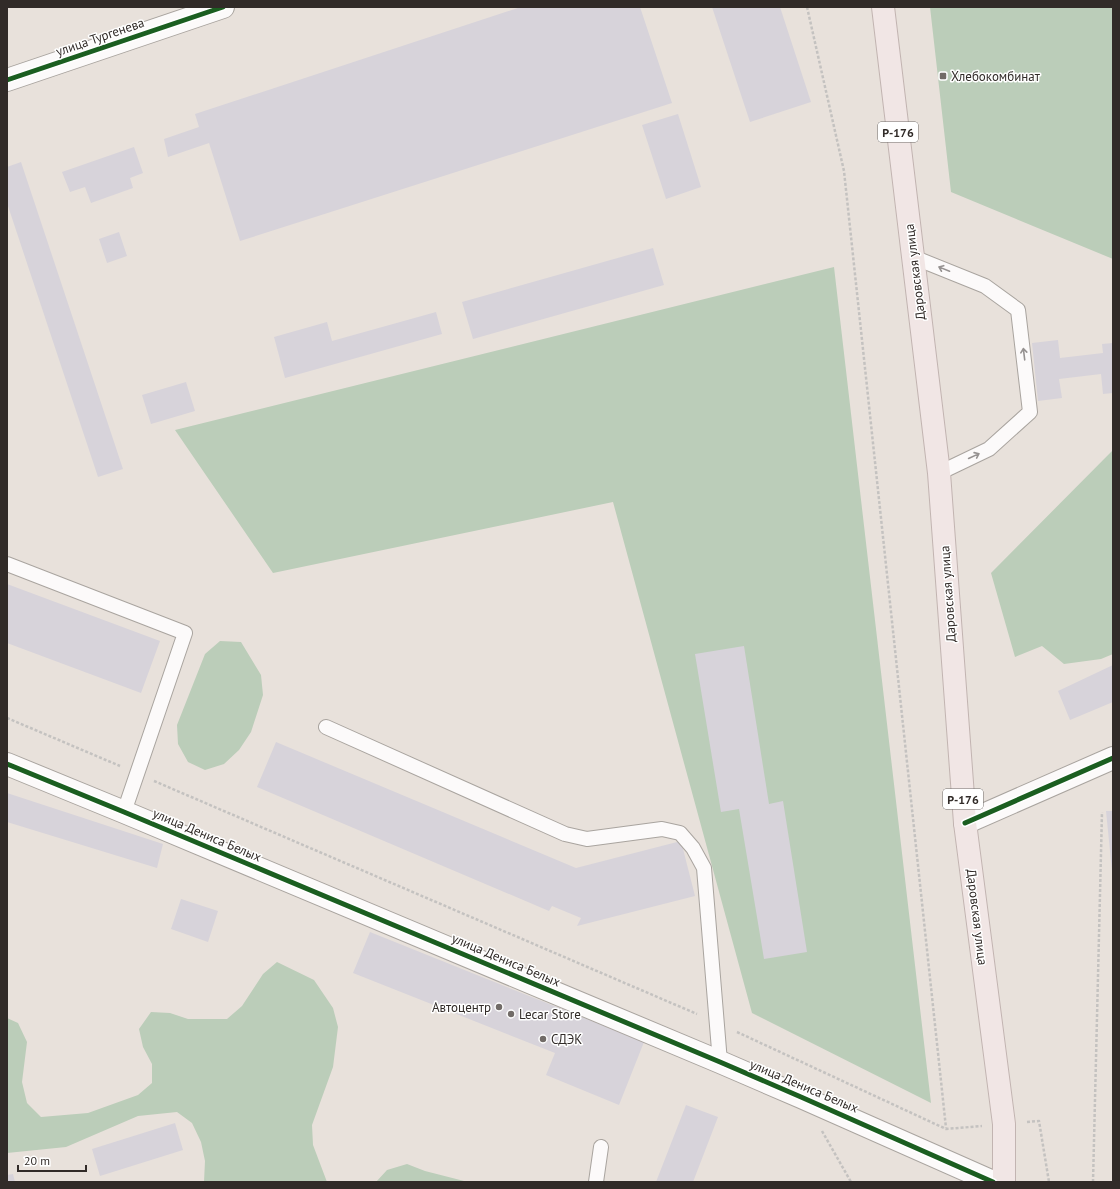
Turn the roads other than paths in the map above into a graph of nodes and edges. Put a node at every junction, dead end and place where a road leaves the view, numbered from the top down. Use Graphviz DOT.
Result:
graph roads {
  1 [pos="224,7"];
  2 [pos="883,7"];
  3 [pos="7,80"];
  4 [pos="913,257"];
  5 [pos="939,473"];
  6 [pos="7,564"];
  7 [pos="326,728"];
  8 [pos="1113,758"];
  9 [pos="7,764"];
  10 [pos="124,812"];
  11 [pos="965,823"];
  12 [pos="720,1062"];
  13 [pos="601,1147"];
  14 [pos="596,1182"];
  15 [pos="993,1182"];
  16 [pos="1004,1182"];
  1 -- 3 [label="street, улица Тургенева"];
  2 -- 4 [label="highway, Даровская улица / Р-176"];
  4 -- 5 [label="highway, Даровская улица / Р-176"];
  5 -- 4 [label="lane, one-way"];
  5 -- 11 [label="highway, Даровская улица / Р-176"];
  6 -- 10 [label="lane"];
  7 -- 12 [label="lane"];
  8 -- 11 [label="street"];
  9 -- 10 [label="street, улица Дениса Белых"];
  10 -- 12 [label="street, улица Дениса Белых"];
  11 -- 16 [label="highway, Даровская улица / Р-176"];
  12 -- 15 [label="street, улица Дениса Белых"];
  13 -- 14 [label="lane"];
}
